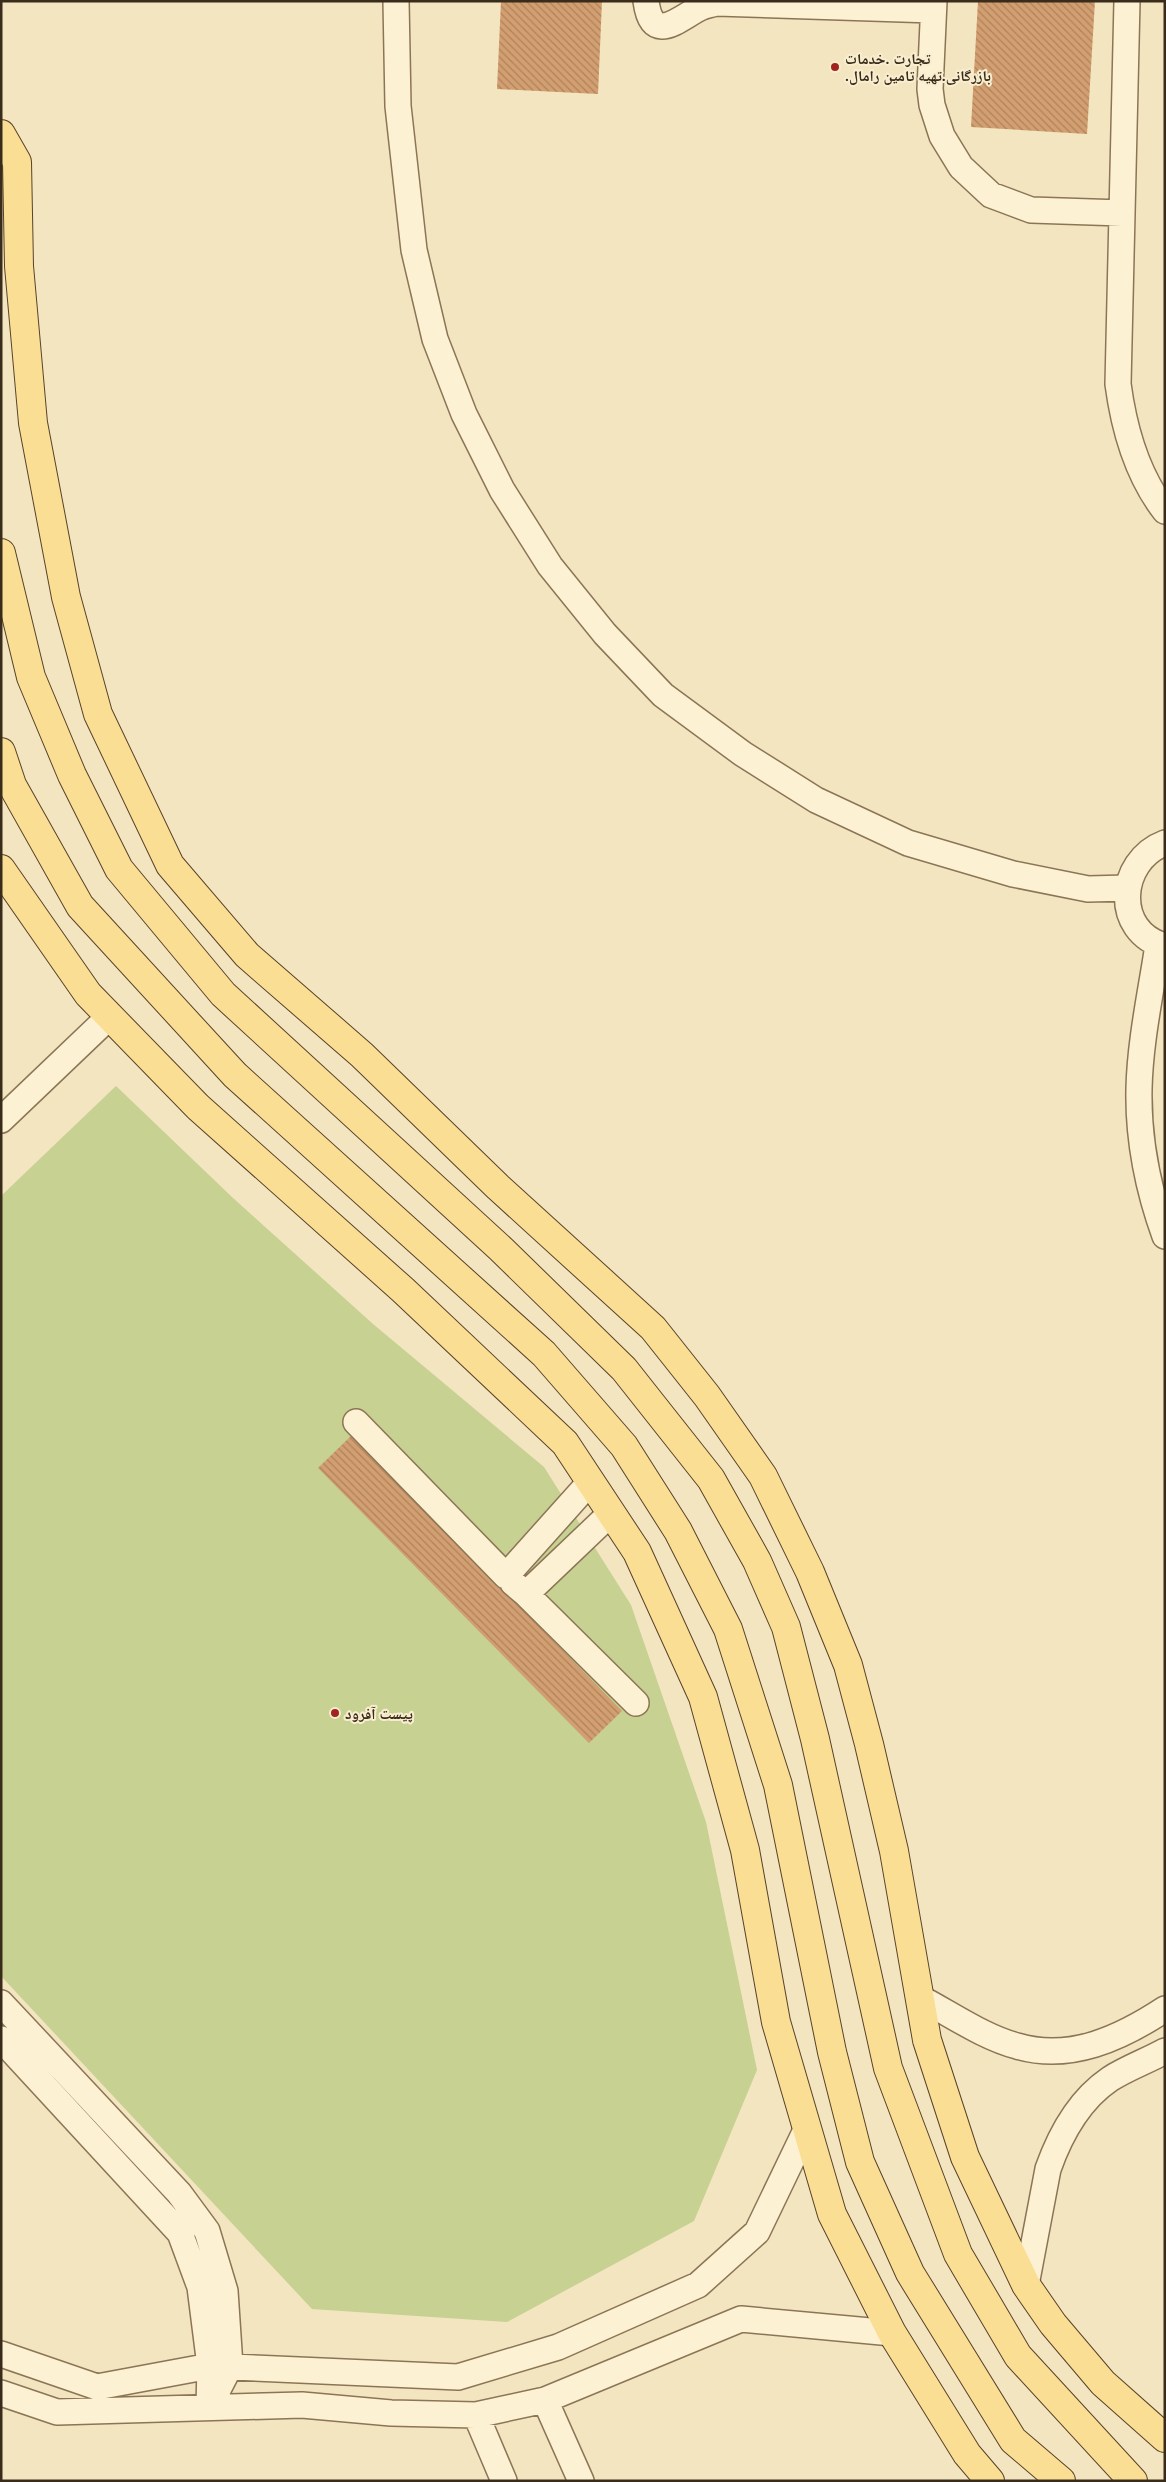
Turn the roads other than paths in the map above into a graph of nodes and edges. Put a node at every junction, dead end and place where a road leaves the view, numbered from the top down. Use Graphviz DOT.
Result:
graph roads {
  1 [pos="396,1"];
  2 [pos="646,1"];
  3 [pos="1127,1"];
  4 [pos="934,5"];
  5 [pos="1,134"];
  6 [pos="1122,214"];
  7 [pos="1164,509"];
  8 [pos="1,553"];
  9 [pos="1,752"];
  10 [pos="1165,843"];
  11 [pos="1,869"];
  12 [pos="1127,888"];
  13 [pos="1162,945"];
  14 [pos="110,1016"];
  15 [pos="1,1120"];
  16 [pos="1165,1236"];
  17 [pos="356,1422"];
  18 [pos="590,1482"];
  19 [pos="611,1513"];
  20 [pos="506,1576"];
  21 [pos="526,1594"];
  22 [pos="636,1703"];
  23 [pos="920,1998"];
  24 [pos="1,2003"];
  25 [pos="1165,2009"];
  26 [pos="1,2039"];
  27 [pos="1165,2051"];
  28 [pos="807,2128"];
  29 [pos="1026,2284"];
  30 [pos="892,2333"];
  31 [pos="1,2354"];
  32 [pos="220,2366"];
  33 [pos="1,2393"];
  34 [pos="545,2400"];
  35 [pos="209,2407"];
  36 [pos="476,2415"];
  37 [pos="1165,2438"];
  38 [pos="504,2481"];
  39 [pos="581,2481"];
  40 [pos="990,2481"];
  41 [pos="1061,2481"];
  42 [pos="1133,2481"];
  1 -- 12 [label="street"];
  2 -- 4 [label="street"];
  3 -- 6 [label="street"];
  4 -- 6 [label="street"];
  5 -- 23 [label="main road"];
  6 -- 7 [label="street"];
  8 -- 42 [label="main road"];
  9 -- 41 [label="main road"];
  10 -- 12 [label="street"];
  11 -- 14 [label="main road"];
  12 -- 13 [label="street"];
  13 -- 16 [label="street"];
  14 -- 15 [label="street"];
  14 -- 18 [label="main road"];
  17 -- 20 [label="street"];
  18 -- 19 [label="main road"];
  18 -- 20 [label="street"];
  19 -- 21 [label="street"];
  19 -- 28 [label="main road"];
  20 -- 21 [label="street"];
  21 -- 22 [label="street"];
  23 -- 25 [label="street"];
  23 -- 29 [label="main road"];
  24 -- 32 [label="street"];
  26 -- 32 [label="street"];
  27 -- 29 [label="street"];
  28 -- 30 [label="main road"];
  28 -- 32 [label="street"];
  29 -- 37 [label="main road"];
  30 -- 34 [label="street"];
  30 -- 40 [label="main road"];
  31 -- 32 [label="street"];
  32 -- 35 [label="street"];
  33 -- 35 [label="street"];
  34 -- 36 [label="street"];
  34 -- 39 [label="street"];
  35 -- 36 [label="street"];
  36 -- 38 [label="street"];
}
